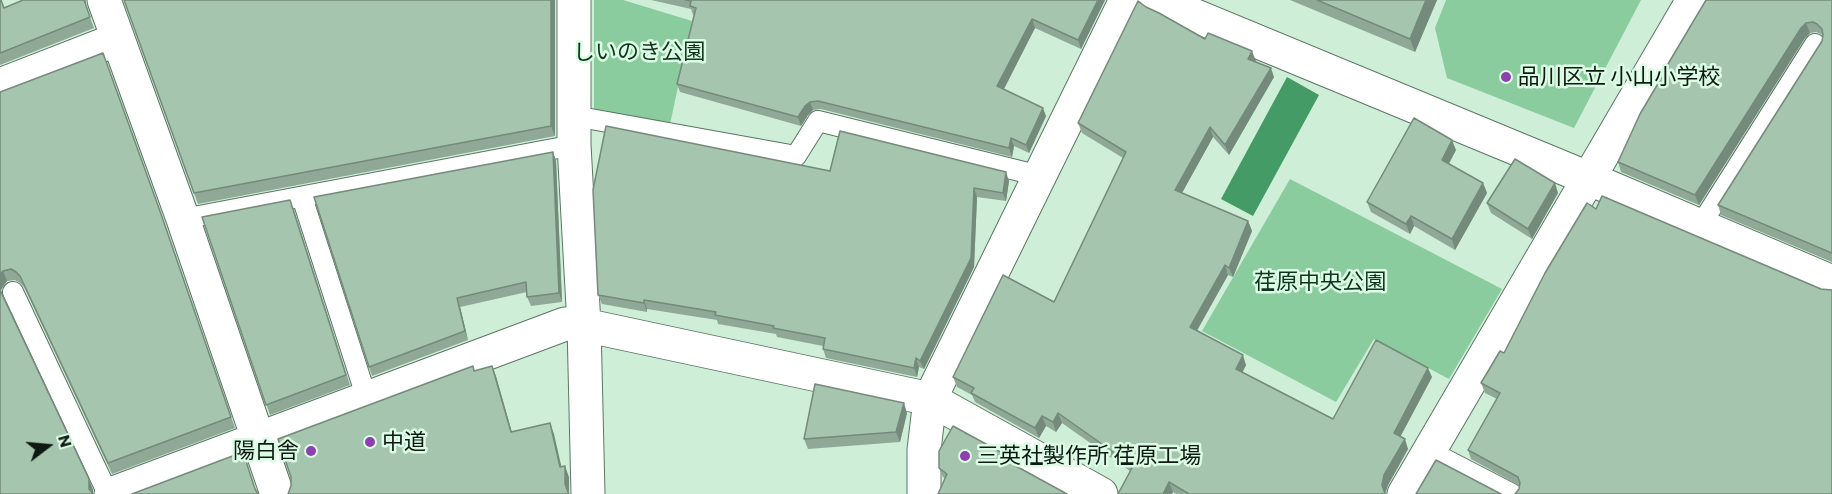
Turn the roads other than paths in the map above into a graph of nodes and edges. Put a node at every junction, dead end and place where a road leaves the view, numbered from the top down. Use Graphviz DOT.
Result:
graph roads {
  1 [pos="105,0"];
  2 [pos="574,0"];
  3 [pos="1126,0"];
  4 [pos="1157,0"];
  5 [pos="1694,0"];
  6 [pos="118,39"];
  7 [pos="1815,44"];
  8 [pos="0,85"];
  9 [pos="574,131"];
  10 [pos="1040,176"];
  11 [pos="1590,179"];
  12 [pos="302,196"];
  13 [pos="183,219"];
  14 [pos="1700,226"];
  15 [pos="1832,282"];
  16 [pos="13,292"];
  17 [pos="584,325"];
  18 [pos="367,399"];
  19 [pos="930,399"];
  20 [pos="258,439"];
  21 [pos="1429,451"];
  22 [pos="109,494"];
  23 [pos="277,494"];
  24 [pos="588,494"];
  25 [pos="924,494"];
  26 [pos="1101,494"];
  27 [pos="1404,494"];
  28 [pos="1512,494"];
  1 -- 6 [label="street"];
  2 -- 9 [label="street"];
  3 -- 10 [label="street"];
  4 -- 11 [label="street"];
  5 -- 11 [label="street"];
  6 -- 8 [label="street"];
  6 -- 13 [label="street"];
  7 -- 14 [label="lane"];
  9 -- 10 [label="lane"];
  9 -- 12 [label="lane"];
  9 -- 17 [label="street"];
  10 -- 19 [label="street"];
  11 -- 14 [label="street"];
  11 -- 21 [label="street"];
  12 -- 13 [label="lane"];
  12 -- 18 [label="lane"];
  13 -- 20 [label="street"];
  14 -- 15 [label="street"];
  16 -- 22 [label="lane"];
  17 -- 18 [label="street"];
  17 -- 19 [label="street"];
  17 -- 24 [label="street"];
  18 -- 20 [label="street"];
  19 -- 25 [label="street"];
  19 -- 26 [label="street"];
  20 -- 22 [label="street"];
  20 -- 23 [label="street"];
  21 -- 27 [label="street"];
  21 -- 28 [label="lane"];
}
